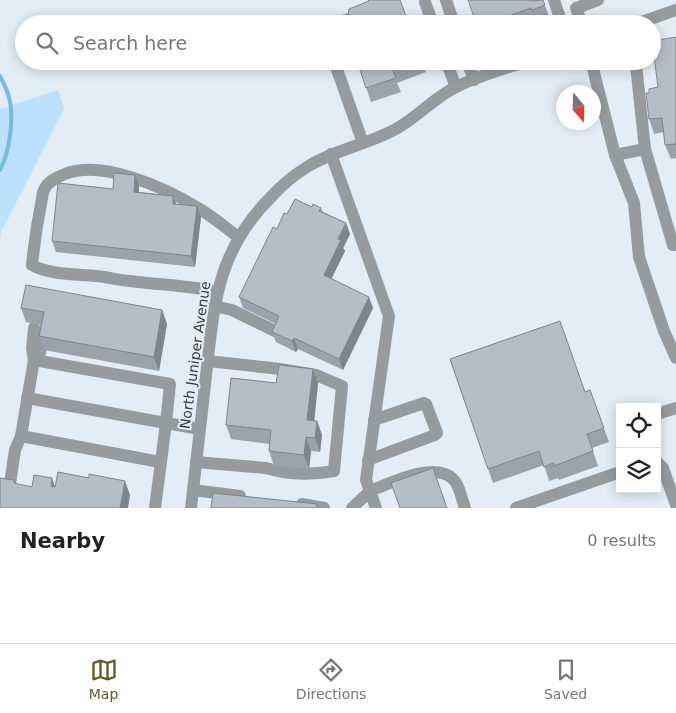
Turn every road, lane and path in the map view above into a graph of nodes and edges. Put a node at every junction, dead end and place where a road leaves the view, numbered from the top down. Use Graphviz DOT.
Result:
graph roads {
  1 [pos="446,0"];
  2 [pos="554,0"];
  3 [pos="598,0"];
  4 [pos="425,2"];
  5 [pos="574,4"];
  6 [pos="676,10"];
  7 [pos="367,13"];
  8 [pos="361,15"];
  9 [pos="430,15"];
  10 [pos="451,15"];
  11 [pos="559,15"];
  12 [pos="661,15"];
  13 [pos="336,70"];
  14 [pos="449,70"];
  15 [pos="470,70"];
  16 [pos="502,70"];
  17 [pos="593,70"];
  18 [pos="637,70"];
  19 [pos="474,80"];
  20 [pos="456,87"];
  21 [pos="357,145"];
  22 [pos="645,149"];
  23 [pos="331,154"];
  24 [pos="615,155"];
  25 [pos="238,237"];
  26 [pos="676,245"];
  27 [pos="217,292"];
  28 [pos="214,306"];
  29 [pos="39,329"];
  30 [pos="274,331"];
  31 [pos="676,358"];
  32 [pos="34,360"];
  33 [pos="208,361"];
  34 [pos="28,398"];
  35 [pos="676,408"];
  36 [pos="661,413"];
  37 [pos="374,420"];
  38 [pos="166,424"];
  39 [pos="200,429"];
  40 [pos="21,436"];
  41 [pos="368,460"];
  42 [pos="160,462"];
  43 [pos="196,462"];
  44 [pos="661,466"];
  45 [pos="616,473"];
  46 [pos="9,490"];
  47 [pos="193,490"];
  48 [pos="370,491"];
  49 [pos="256,498"];
  50 [pos="285,502"];
  51 [pos="676,505"];
  52 [pos="155,508"];
  53 [pos="191,508"];
  54 [pos="324,508"];
  55 [pos="352,508"];
  56 [pos="376,508"];
  57 [pos="464,508"];
  58 [pos="516,508"];
  1 -- 10 [label="street"];
  2 -- 11 [label="street"];
  3 -- 5 [label="street"];
  4 -- 9 [label="street"];
  6 -- 12 [label="street"];
  7 -- 8 [label="street"];
  13 -- 21 [label="street"];
  14 -- 20 [label="street"];
  15 -- 19 [label="street"];
  16 -- 19 [label="street, North Juniper Avenue"];
  17 -- 24 [label="street"];
  18 -- 22 [label="street"];
  19 -- 20 [label="street, North Juniper Avenue"];
  20 -- 21 [label="street, North Juniper Avenue"];
  21 -- 23 [label="street, North Juniper Avenue"];
  22 -- 24 [label="street"];
  22 -- 26 [label="street"];
  23 -- 25 [label="street, North Juniper Avenue"];
  23 -- 37 [label="street"];
  24 -- 31 [label="street"];
  25 -- 27 [label="street, North Juniper Avenue"];
  25 -- 27 [label="street"];
  27 -- 28 [label="street, North Juniper Avenue"];
  28 -- 30 [label="street"];
  28 -- 33 [label="street, North Juniper Avenue"];
  29 -- 32 [label="street"];
  32 -- 34 [label="street"];
  32 -- 38 [label="street"];
  33 -- 39 [label="street, North Juniper Avenue"];
  33 -- 43 [label="street"];
  34 -- 38 [label="street"];
  34 -- 40 [label="street"];
  35 -- 36 [label="street"];
  37 -- 41 [label="street"];
  37 -- 41 [label="street"];
  38 -- 39 [label="street"];
  38 -- 42 [label="street"];
  39 -- 43 [label="street, North Juniper Avenue"];
  40 -- 42 [label="street"];
  40 -- 46 [label="street"];
  41 -- 48 [label="street"];
  42 -- 52 [label="street"];
  43 -- 47 [label="street, North Juniper Avenue"];
  44 -- 51 [label="street"];
  45 -- 58 [label="street"];
  47 -- 49 [label="street"];
  47 -- 53 [label="street, North Juniper Avenue"];
  48 -- 55 [label="street"];
  48 -- 56 [label="street"];
  48 -- 57 [label="street"];
  50 -- 54 [label="street"];
}
